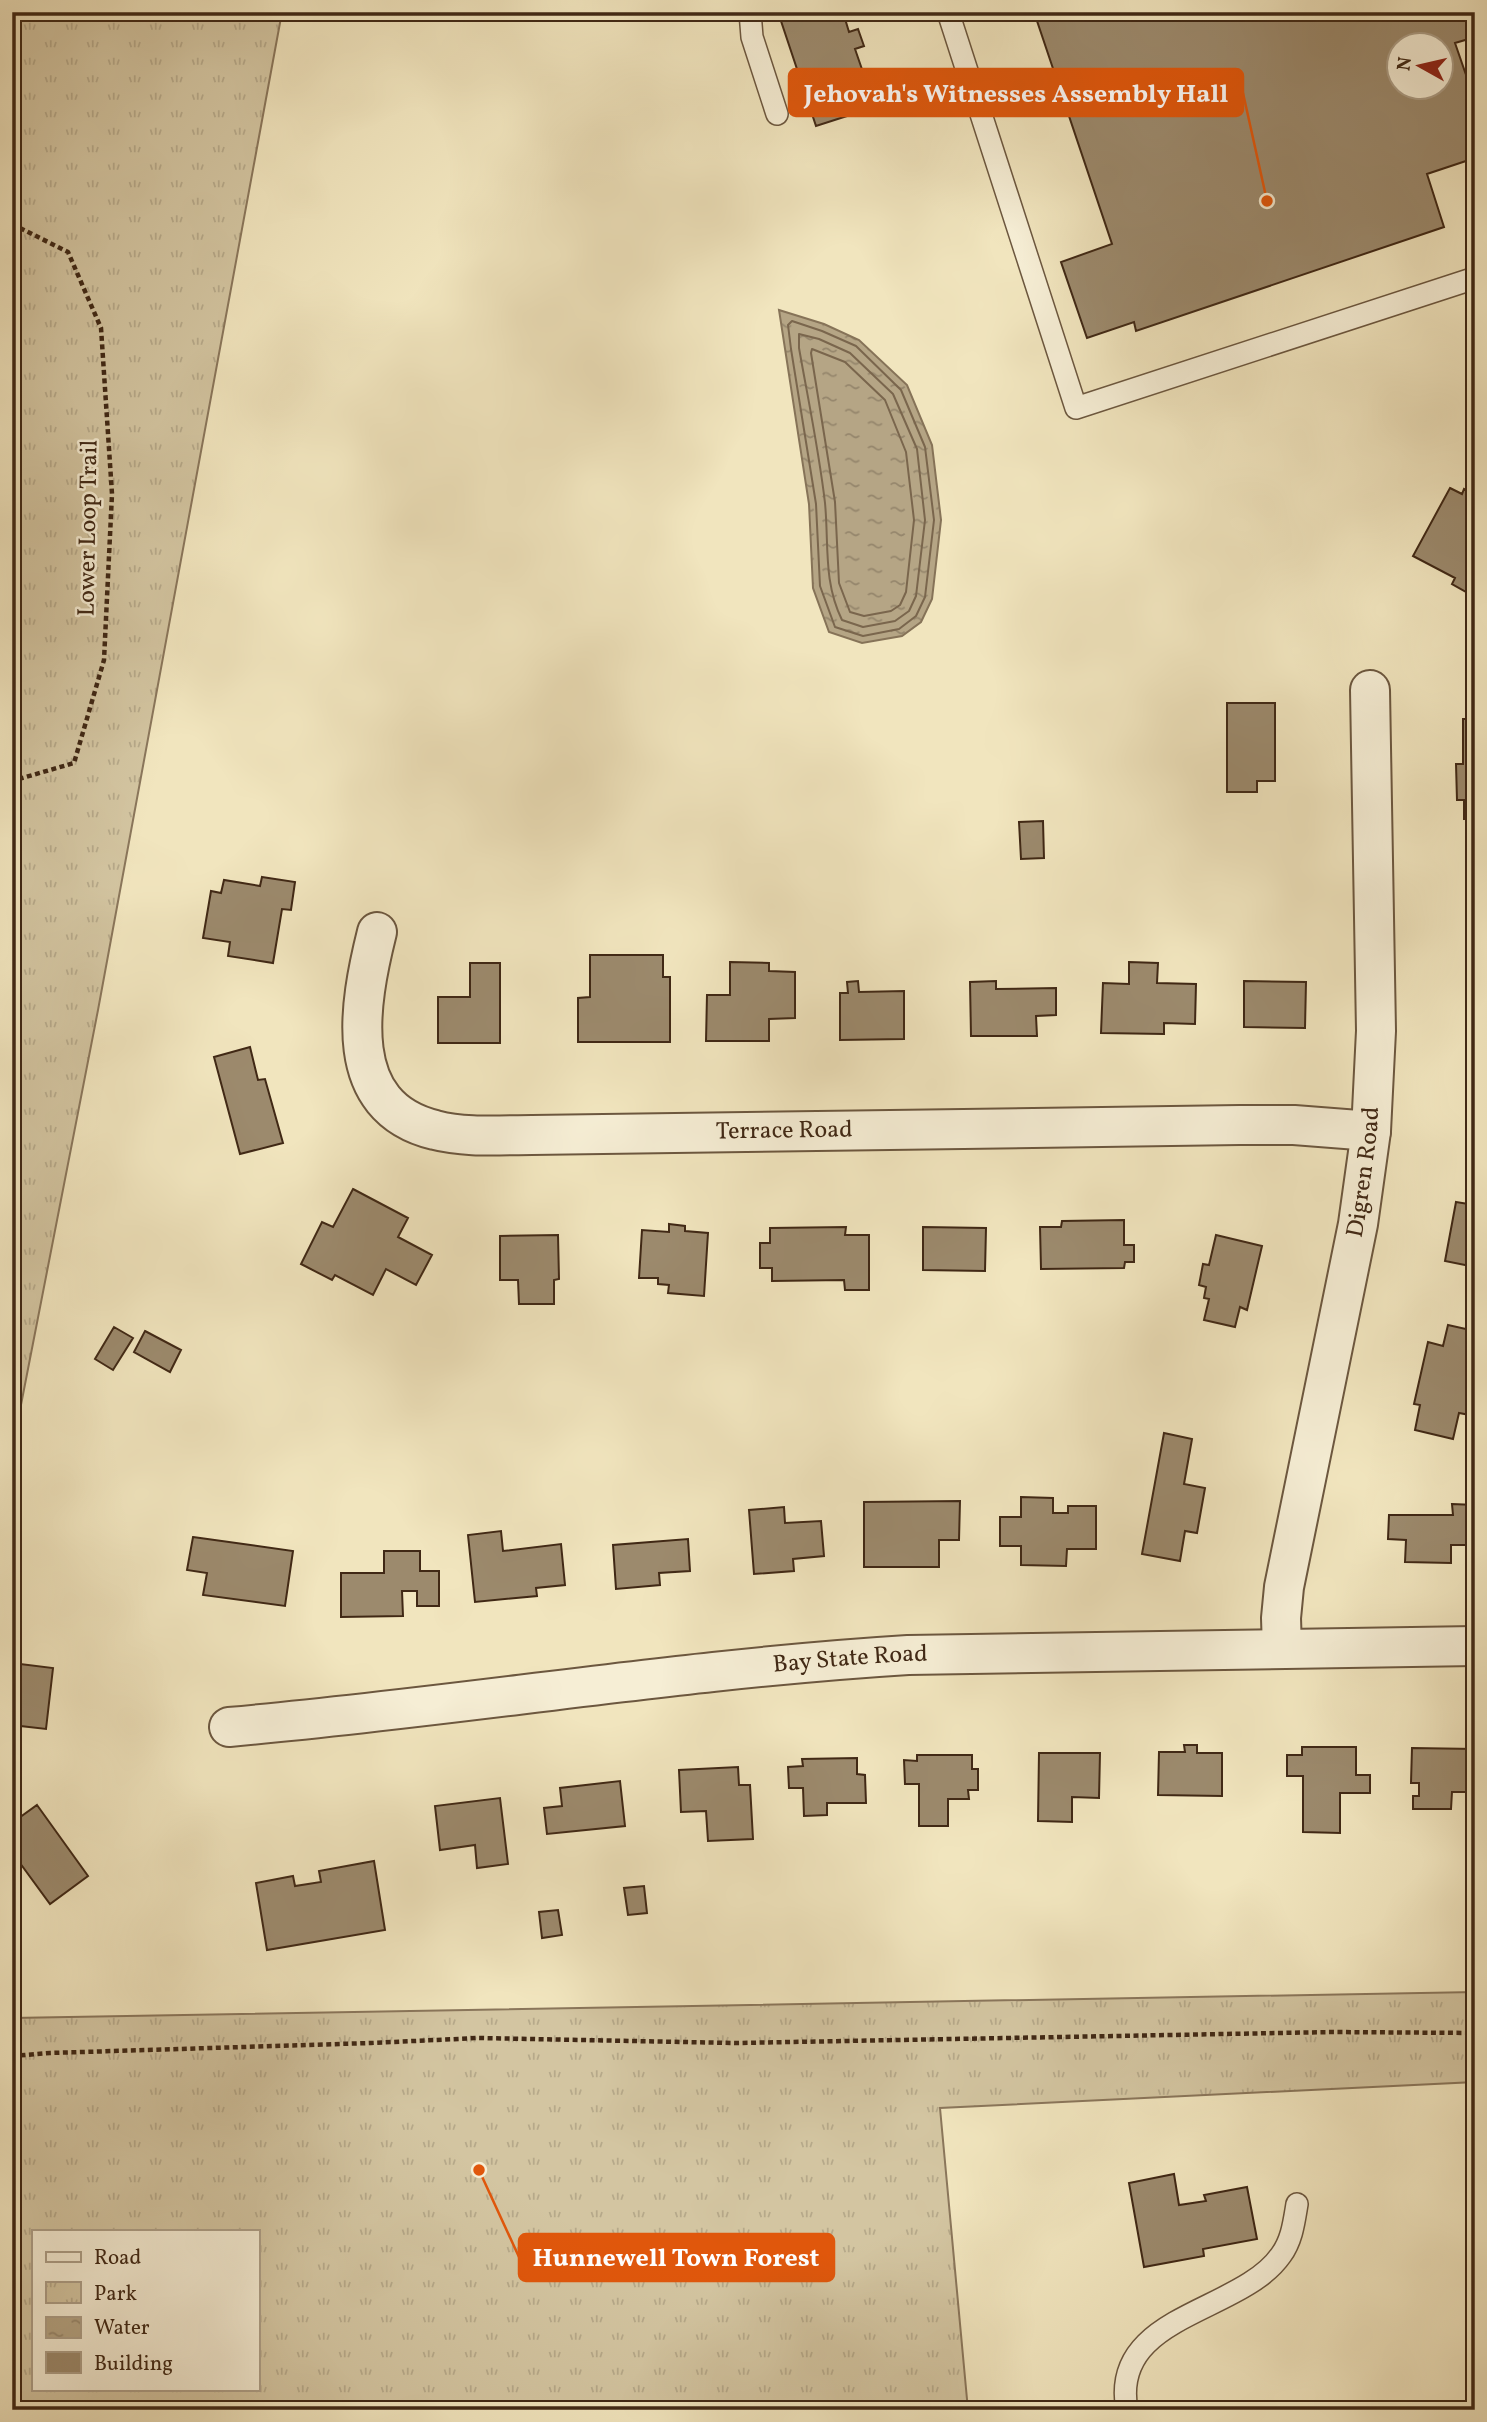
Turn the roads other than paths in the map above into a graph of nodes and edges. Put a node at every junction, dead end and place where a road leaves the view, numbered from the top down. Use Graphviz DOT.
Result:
graph roads {
  1 [pos="750,12"];
  2 [pos="948,12"];
  3 [pos="777,114"];
  4 [pos="1475,278"];
  5 [pos="1370,690"];
  6 [pos="377,932"];
  7 [pos="1371,1131"];
  8 [pos="1475,1646"];
  9 [pos="1282,1648"];
  10 [pos="229,1727"];
  11 [pos="1297,2204"];
  12 [pos="1127,2410"];
  1 -- 3 [label="lane"];
  2 -- 4 [label="lane"];
  5 -- 7 [label="street, Digren Road"];
  6 -- 7 [label="street, Terrace Road"];
  7 -- 9 [label="street, Digren Road"];
  8 -- 9 [label="street, Bay State Road"];
  9 -- 10 [label="street, Bay State Road"];
  11 -- 12 [label="lane"];
}
